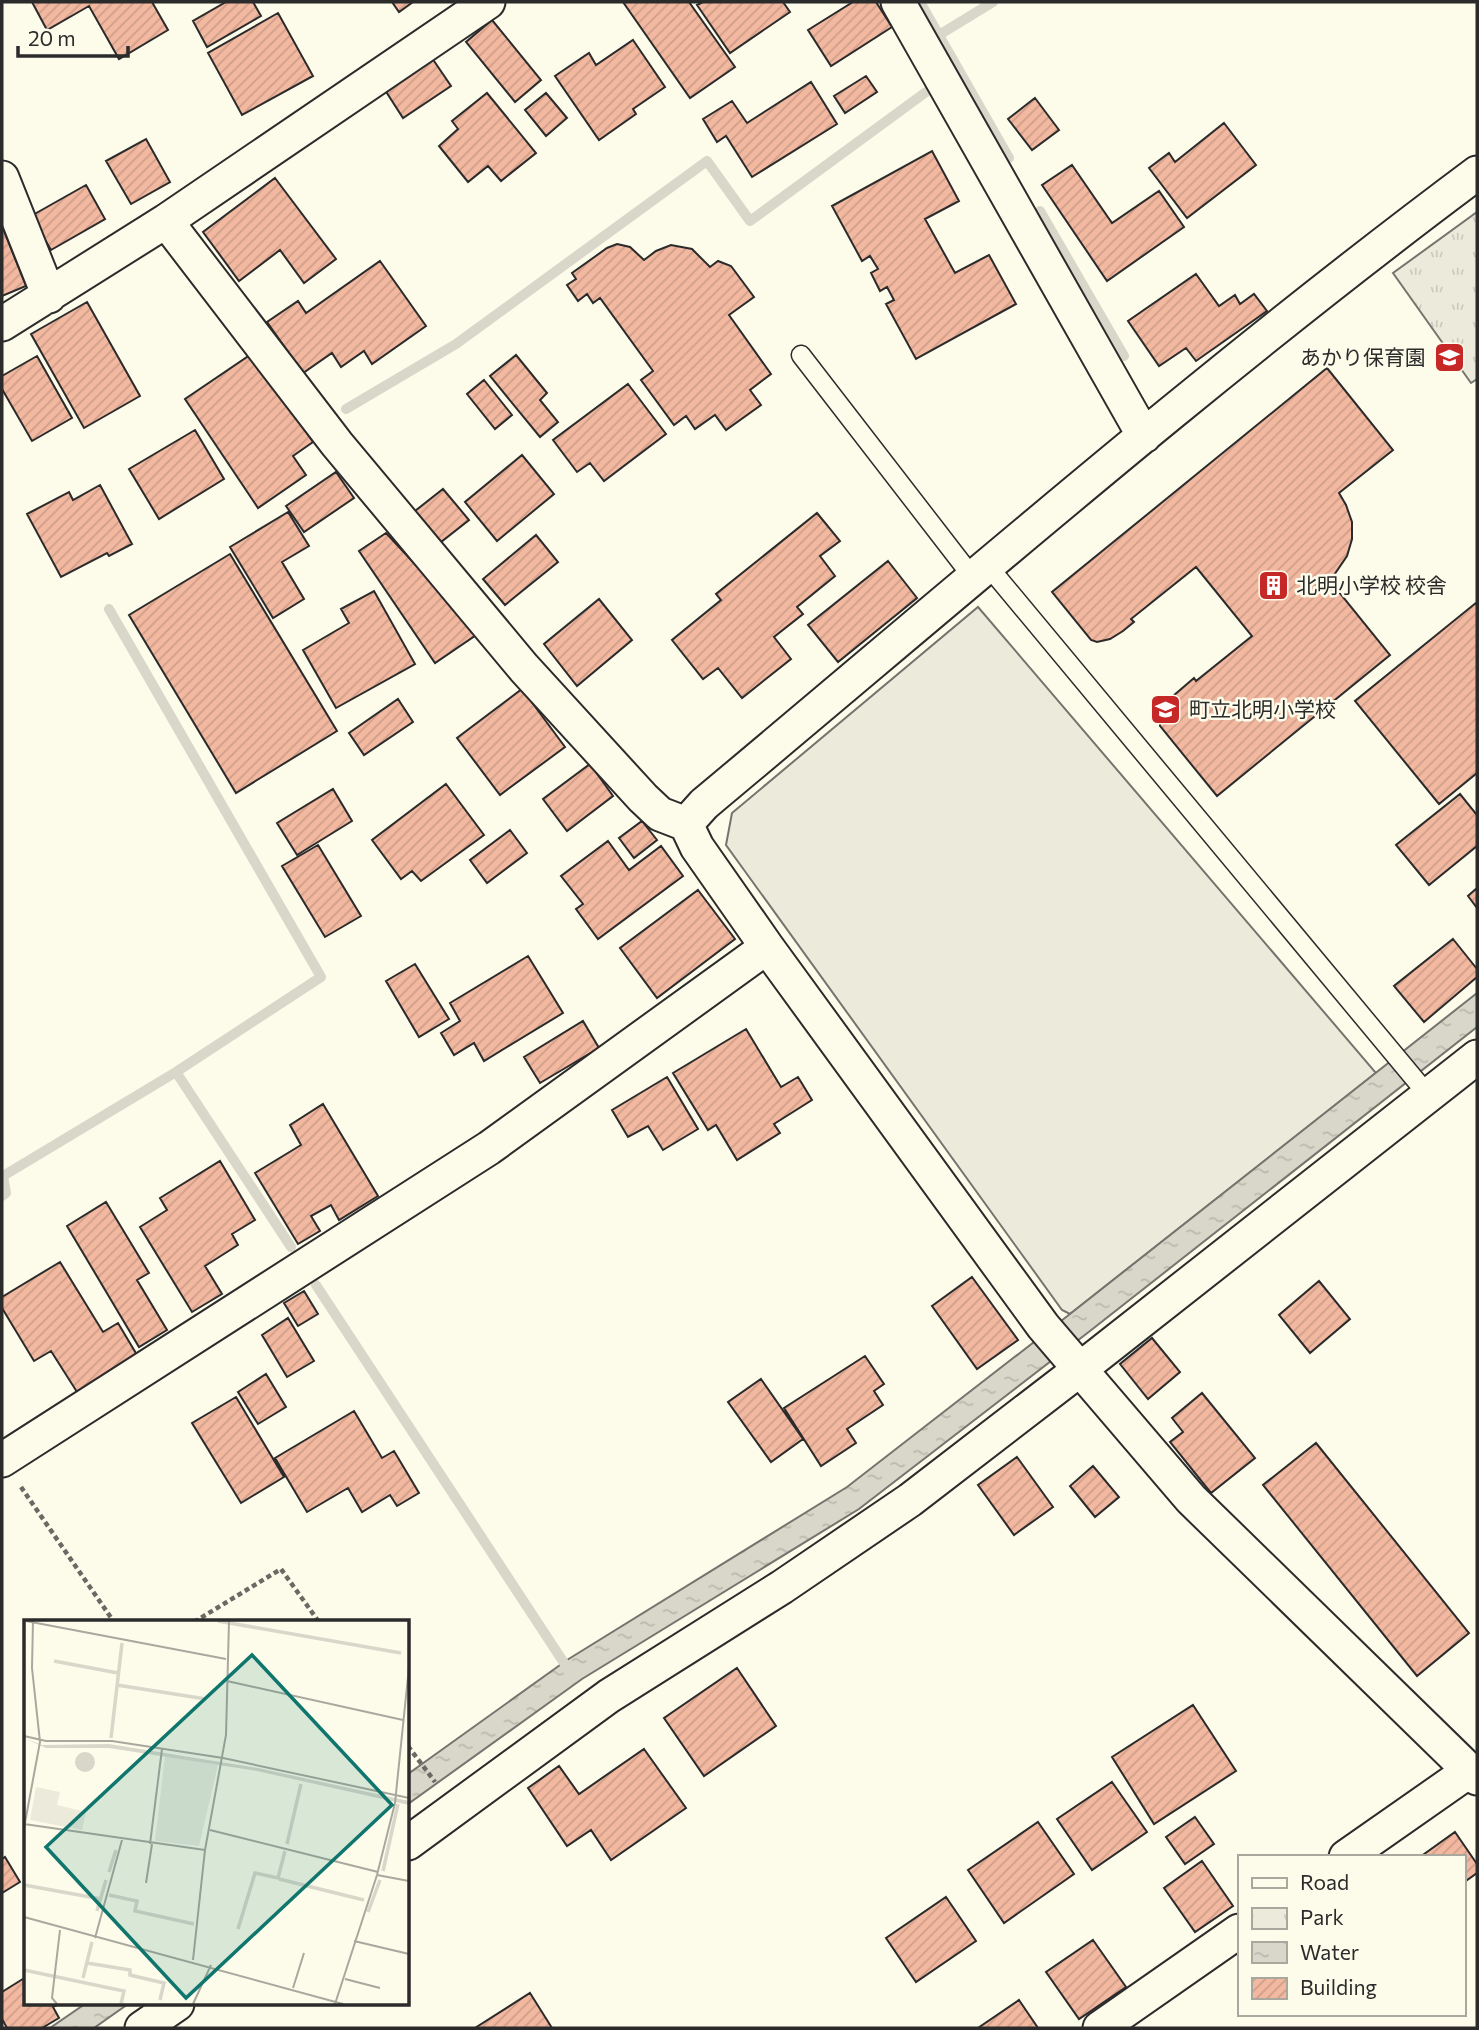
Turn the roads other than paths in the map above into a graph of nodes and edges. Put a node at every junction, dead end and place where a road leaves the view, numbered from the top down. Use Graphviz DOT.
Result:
graph roads {
  1 [pos="488,2"];
  2 [pos="898,2"];
  3 [pos="1477,173"];
  4 [pos="2,178"];
  5 [pos="166,221"];
  6 [pos="49,296"];
  7 [pos="2,324"];
  8 [pos="801,355"];
  9 [pos="1144,436"];
  10 [pos="981,572"];
  11 [pos="686,824"];
  12 [pos="767,947"];
  13 [pos="1477,1056"];
  14 [pos="1424,1090"];
  15 [pos="1074,1364"];
  16 [pos="2,1460"];
  17 [pos="1473,1775"];
  18 [pos="410,1842"];
  19 [pos="1349,1855"];
  20 [pos="1238,1932"];
  21 [pos="174,2006"];
  22 [pos="142,2028"];
  23 [pos="1100,2028"];
  1 -- 5 [label="street"];
  2 -- 9 [label="street"];
  3 -- 9 [label="street"];
  4 -- 6 [label="street"];
  5 -- 6 [label="street"];
  5 -- 11 [label="street"];
  6 -- 7 [label="street"];
  8 -- 10 [label="lane"];
  9 -- 10 [label="street"];
  10 -- 11 [label="street"];
  10 -- 14 [label="lane"];
  11 -- 12 [label="street"];
  12 -- 15 [label="street"];
  12 -- 16 [label="street"];
  13 -- 14 [label="street"];
  14 -- 15 [label="street"];
  15 -- 17 [label="street"];
  15 -- 18 [label="street"];
  17 -- 19 [label="street"];
  20 -- 23 [label="street"];
  21 -- 22 [label="street"];
}
